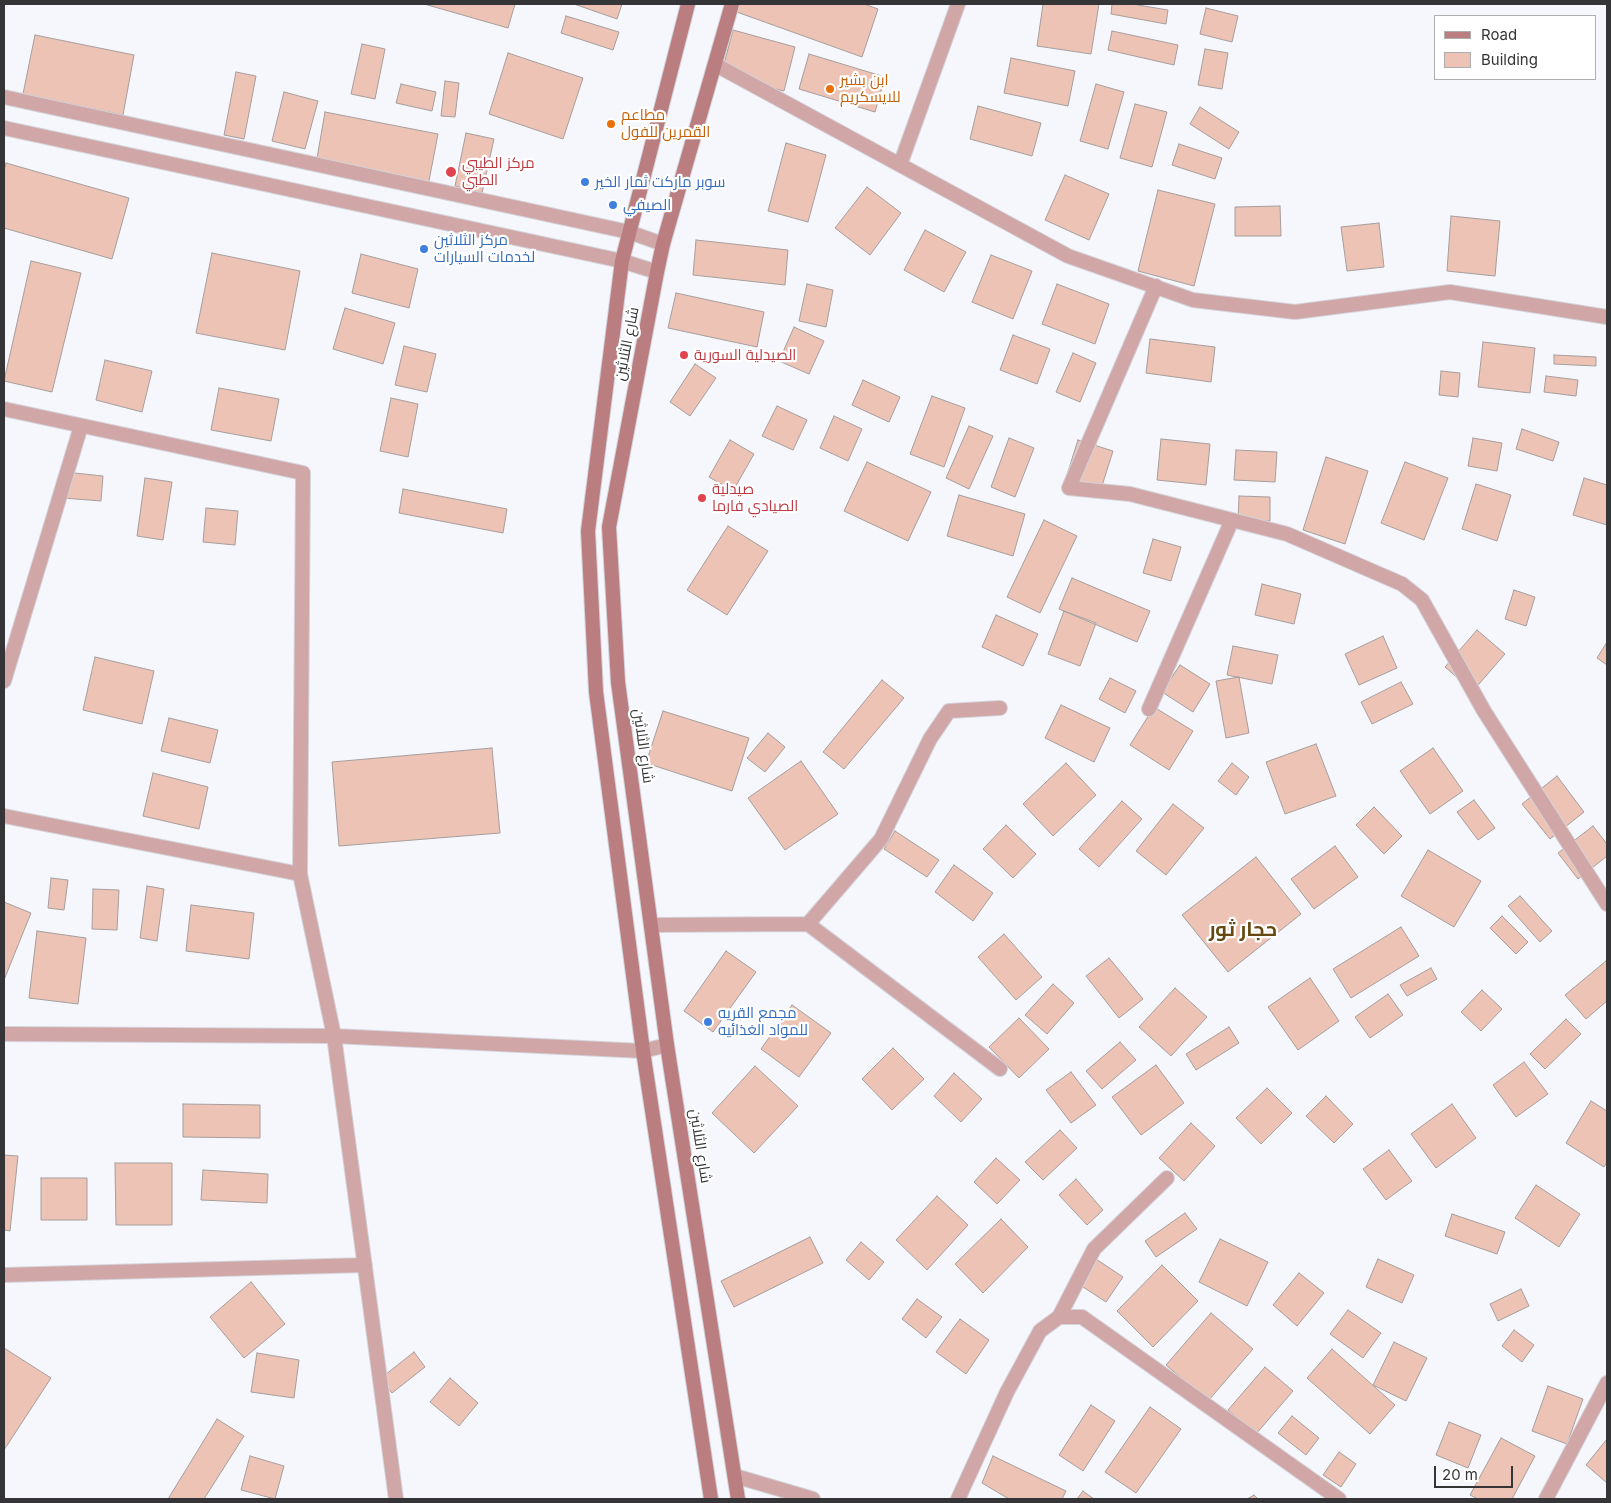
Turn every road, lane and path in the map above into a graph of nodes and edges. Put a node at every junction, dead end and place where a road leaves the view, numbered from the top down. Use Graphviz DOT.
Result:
graph roads {
  1 [pos="688,4"];
  2 [pos="732,4"];
  3 [pos="958,4"];
  4 [pos="716,65"];
  5 [pos="4,97"];
  6 [pos="4,128"];
  7 [pos="900,165"];
  8 [pos="629,232"];
  9 [pos="663,244"];
  10 [pos="622,261"];
  11 [pos="657,272"];
  12 [pos="1156,286"];
  13 [pos="1607,317"];
  14 [pos="4,409"];
  15 [pos="82,426"];
  16 [pos="1232,520"];
  17 [pos="4,681"];
  18 [pos="1000,708"];
  19 [pos="1149,709"];
  20 [pos="4,816"];
  21 [pos="300,874"];
  22 [pos="1607,904"];
  23 [pos="808,924"];
  24 [pos="651,925"];
  25 [pos="4,1034"];
  26 [pos="334,1036"];
  27 [pos="668,1045"];
  28 [pos="643,1051"];
  29 [pos="1000,1069"];
  30 [pos="1167,1178"];
  31 [pos="365,1265"];
  32 [pos="4,1276"];
  33 [pos="1059,1316"];
  34 [pos="1607,1383"];
  35 [pos="735,1476"];
  36 [pos="396,1499"];
  37 [pos="711,1499"];
  38 [pos="738,1499"];
  39 [pos="813,1499"];
  40 [pos="958,1499"];
  41 [pos="1339,1499"];
  42 [pos="1546,1499"];
  1 -- 8 [label="main road, شارع الثلاثين"];
  2 -- 4 [label="main road, شارع الثلاثين"];
  3 -- 7 [label="street"];
  4 -- 7 [label="street"];
  4 -- 9 [label="main road, شارع الثلاثين"];
  5 -- 8 [label="street"];
  6 -- 10 [label="street"];
  7 -- 12 [label="street"];
  8 -- 9 [label="street"];
  8 -- 10 [label="main road, شارع الثلاثين"];
  9 -- 11 [label="main road, شارع الثلاثين"];
  10 -- 11 [label="street"];
  10 -- 28 [label="main road, شارع الثلاثين"];
  11 -- 24 [label="main road, شارع الثلاثين"];
  12 -- 13 [label="street"];
  12 -- 16 [label="street"];
  14 -- 15 [label="street"];
  15 -- 17 [label="street"];
  15 -- 21 [label="street"];
  16 -- 19 [label="street"];
  16 -- 22 [label="street"];
  18 -- 23 [label="street"];
  20 -- 21 [label="street"];
  21 -- 26 [label="street"];
  23 -- 24 [label="street"];
  23 -- 29 [label="street"];
  24 -- 27 [label="main road, شارع الثلاثين"];
  25 -- 26 [label="street"];
  26 -- 28 [label="street"];
  26 -- 31 [label="street"];
  27 -- 28 [label="street"];
  27 -- 35 [label="main road, شارع الثلاثين"];
  28 -- 37 [label="main road, شارع الثلاثين"];
  30 -- 33 [label="street"];
  31 -- 32 [label="street"];
  31 -- 36 [label="street"];
  33 -- 40 [label="street"];
  33 -- 41 [label="street"];
  34 -- 42 [label="street"];
  35 -- 38 [label="main road, شارع الثلاثين"];
  35 -- 39 [label="street"];
}
